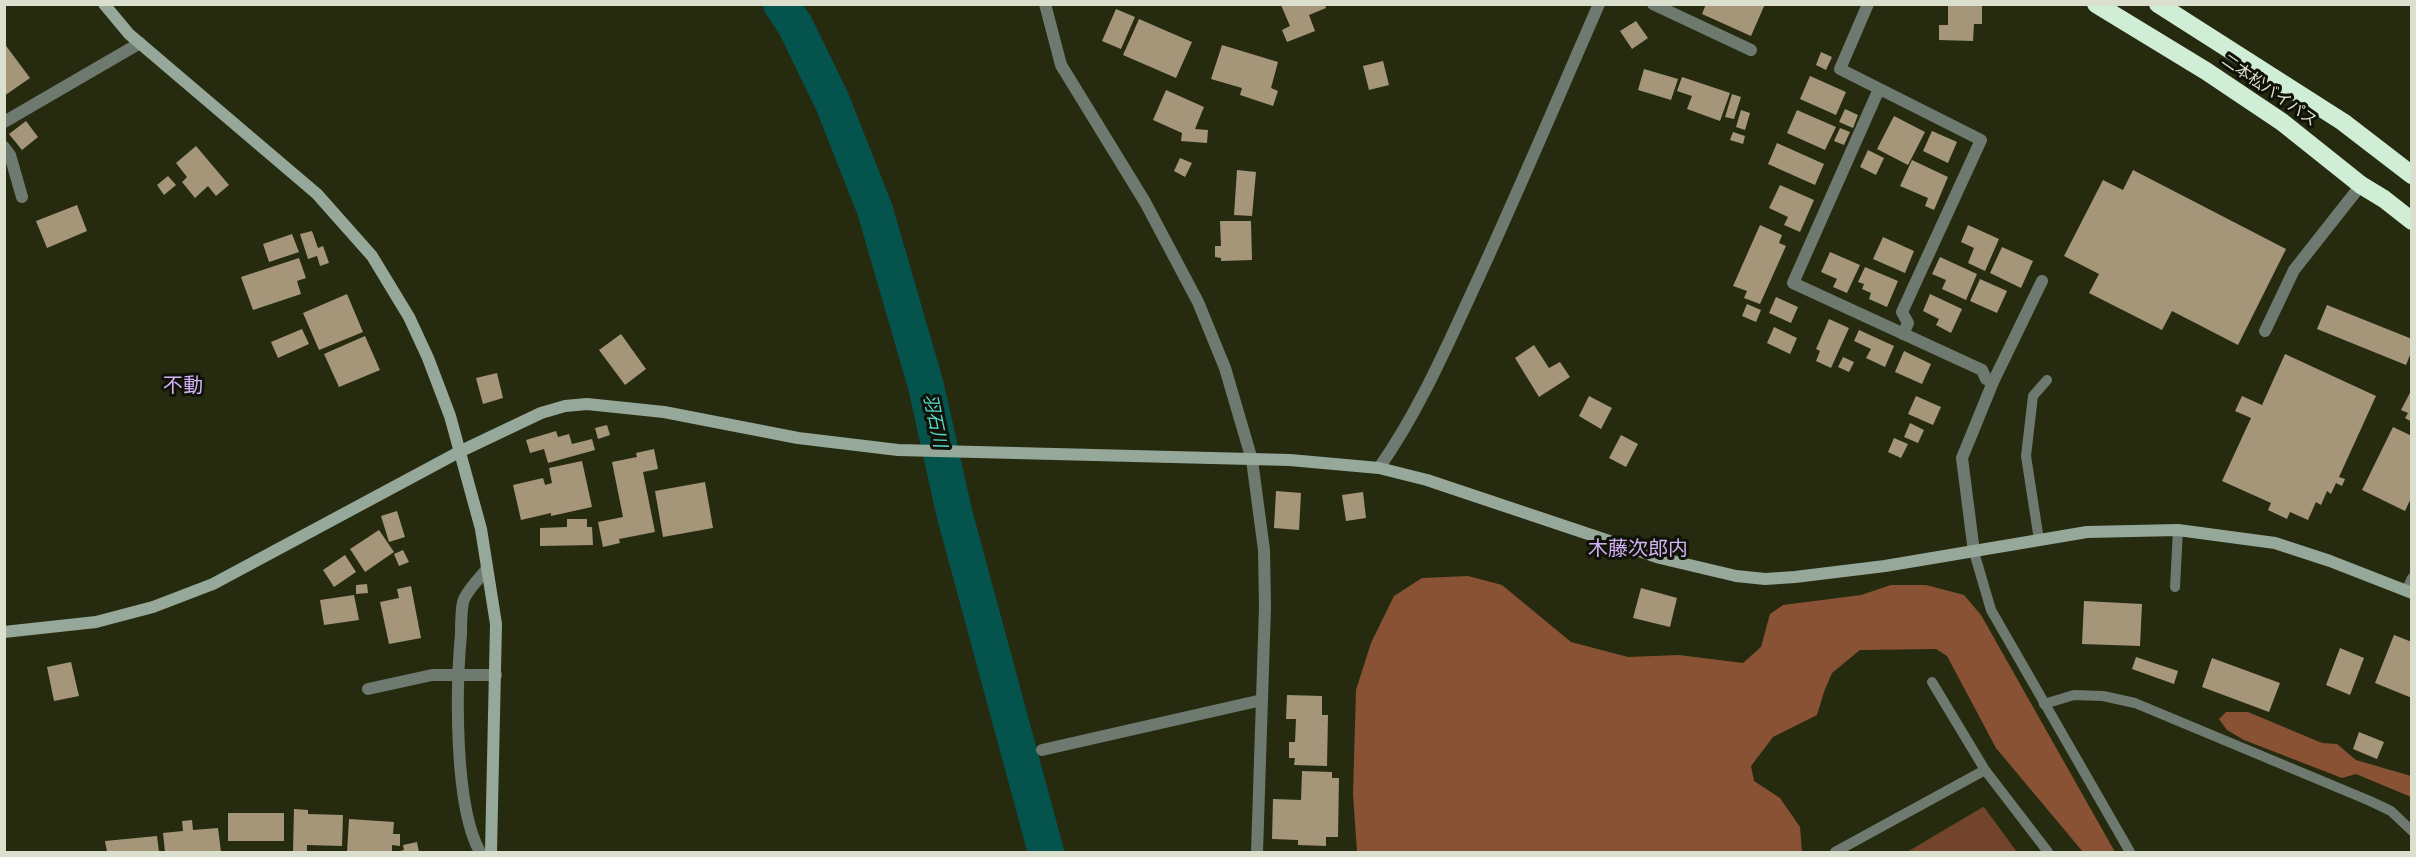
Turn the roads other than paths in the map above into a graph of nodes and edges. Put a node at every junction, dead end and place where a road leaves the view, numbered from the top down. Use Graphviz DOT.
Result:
graph roads {
  1 [pos="104,4"];
  2 [pos="1045,4"];
  3 [pos="1599,4"];
  4 [pos="1653,4"];
  5 [pos="1868,4"];
  6 [pos="2096,4"];
  7 [pos="2158,4"];
  8 [pos="140,43"];
  9 [pos="1751,50"];
  10 [pos="1879,89"];
  11 [pos="4,122"];
  12 [pos="4,147"];
  13 [pos="2412,175"];
  14 [pos="2361,185"];
  15 [pos="22,197"];
  16 [pos="2412,221"];
  17 [pos="2042,281"];
  18 [pos="2265,331"];
  19 [pos="1903,334"];
  20 [pos="2047,380"];
  21 [pos="1993,382"];
  22 [pos="459,452"];
  23 [pos="1252,460"];
  24 [pos="1379,468"];
  25 [pos="2178,530"];
  26 [pos="2039,540"];
  27 [pos="1974,552"];
  28 [pos="487,569"];
  29 [pos="2412,578"];
  30 [pos="2175,587"];
  31 [pos="2409,592"];
  32 [pos="4,632"];
  33 [pos="458,675"];
  34 [pos="496,675"];
  35 [pos="1932,682"];
  36 [pos="368,689"];
  37 [pos="1262,700"];
  38 [pos="2044,704"];
  39 [pos="1042,750"];
  40 [pos="1985,770"];
  41 [pos="2412,831"];
  42 [pos="480,852"];
  43 [pos="491,852"];
  44 [pos="1257,852"];
  45 [pos="1835,852"];
  46 [pos="2048,852"];
  47 [pos="2130,852"];
  1 -- 8 [label="street"];
  2 -- 23 [label="street"];
  3 -- 24 [label="street"];
  4 -- 9 [label="street"];
  5 -- 10 [label="street"];
  6 -- 14 [label="highway, 二本松バイパス"];
  7 -- 13 [label="highway, 二本松バイパス"];
  8 -- 11 [label="street"];
  8 -- 22 [label="street"];
  10 -- 19 [label="street"];
  10 -- 19 [label="street"];
  12 -- 15 [label="street"];
  14 -- 16 [label="highway, 二本松バイパス"];
  14 -- 18 [label="street"];
  17 -- 21 [label="street"];
  19 -- 21 [label="street"];
  20 -- 26 [label="lane"];
  21 -- 27 [label="street"];
  22 -- 23 [label="street"];
  22 -- 28 [label="street"];
  22 -- 32 [label="street"];
  23 -- 24 [label="street"];
  23 -- 37 [label="street"];
  24 -- 27 [label="street"];
  25 -- 26 [label="street"];
  25 -- 30 [label="lane"];
  25 -- 31 [label="street"];
  26 -- 27 [label="street"];
  27 -- 38 [label="lane"];
  28 -- 33 [label="street"];
  28 -- 34 [label="street"];
  29 -- 31 [label="lane"];
  33 -- 34 [label="street"];
  33 -- 36 [label="street"];
  33 -- 42 [label="street"];
  34 -- 43 [label="street"];
  35 -- 40 [label="lane"];
  37 -- 39 [label="street"];
  37 -- 44 [label="street"];
  38 -- 41 [label="lane"];
  38 -- 47 [label="lane"];
  40 -- 45 [label="lane"];
  40 -- 46 [label="lane"];
}
